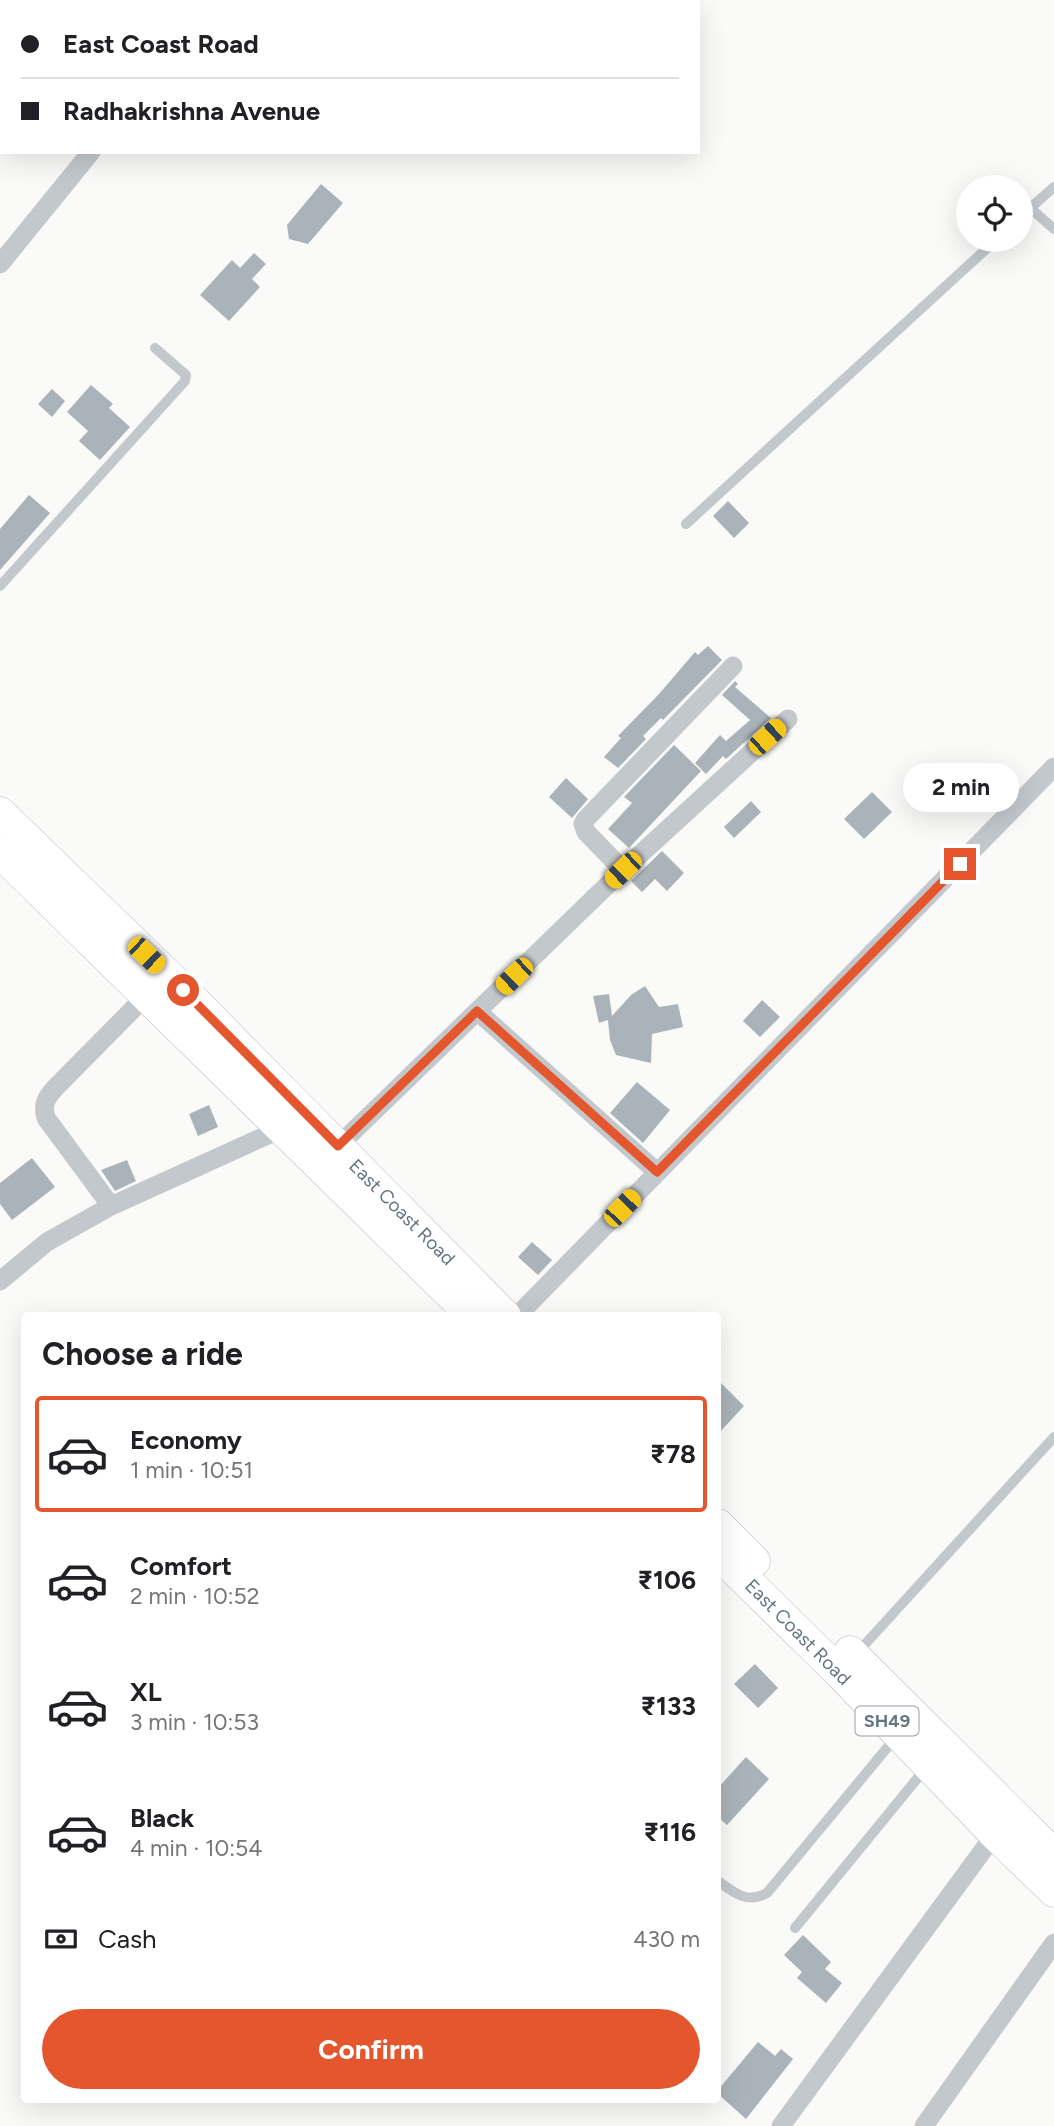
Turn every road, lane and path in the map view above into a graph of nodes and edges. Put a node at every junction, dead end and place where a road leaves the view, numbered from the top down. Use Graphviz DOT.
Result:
graph roads {
  1 [pos="89,154"];
  2 [pos="1054,187"];
  3 [pos="1033,205"];
  4 [pos="1033,211"];
  5 [pos="1054,229"];
  6 [pos="983,252"];
  7 [pos="0,264"];
  8 [pos="155,348"];
  9 [pos="686,524"];
  10 [pos="0,586"];
  11 [pos="733,666"];
  12 [pos="788,719"];
  13 [pos="1054,767"];
  14 [pos="0,813"];
  15 [pos="0,852"];
  16 [pos="623,870"];
  17 [pos="148,995"];
  18 [pos="477,1011"];
  19 [pos="283,1128"];
  20 [pos="338,1146"];
  21 [pos="657,1172"];
  22 [pos="111,1206"];
  23 [pos="0,1281"];
  24 [pos="469,1312"];
  25 [pos="501,1312"];
  26 [pos="521,1312"];
  27 [pos="1054,1437"];
  28 [pos="721,1528"];
  29 [pos="721,1556"];
  30 [pos="854,1656"];
  31 [pos="900,1733"];
  32 [pos="930,1763"];
  33 [pos="995,1834"];
  34 [pos="1054,1855"];
  35 [pos="721,1883"];
  36 [pos="1054,1891"];
  37 [pos="794,1928"];
  38 [pos="1054,1943"];
  39 [pos="781,2126"];
  40 [pos="924,2126"];
  1 -- 7 [label="street"];
  2 -- 3 [label="lane"];
  4 -- 5 [label="lane"];
  6 -- 9 [label="lane"];
  8 -- 10 [label="lane"];
  11 -- 16 [label="street"];
  12 -- 16 [label="street"];
  13 -- 21 [label="street"];
  14 -- 20 [label="main road, East Coast Road"];
  15 -- 17 [label="main road, East Coast Road"];
  16 -- 18 [label="street"];
  17 -- 19 [label="main road, East Coast Road"];
  17 -- 22 [label="street"];
  18 -- 20 [label="street"];
  18 -- 21 [label="street"];
  19 -- 22 [label="street"];
  19 -- 24 [label="main road, East Coast Road"];
  20 -- 25 [label="main road, East Coast Road"];
  21 -- 26 [label="street"];
  22 -- 23 [label="street"];
  27 -- 30 [label="lane"];
  28 -- 30 [label="main road, East Coast Road / SH49"];
  29 -- 31 [label="main road, East Coast Road / SH49"];
  30 -- 34 [label="main road, East Coast Road / SH49"];
  31 -- 32 [label="main road, East Coast Road / SH49"];
  31 -- 35 [label="lane"];
  32 -- 33 [label="main road, East Coast Road / SH49"];
  32 -- 37 [label="lane"];
  33 -- 36 [label="main road, East Coast Road / SH49"];
  33 -- 39 [label="street"];
  38 -- 40 [label="street"];
}
